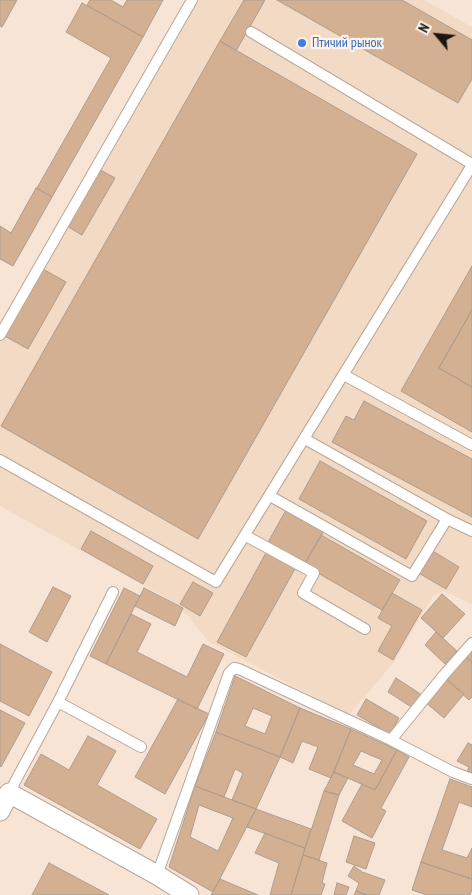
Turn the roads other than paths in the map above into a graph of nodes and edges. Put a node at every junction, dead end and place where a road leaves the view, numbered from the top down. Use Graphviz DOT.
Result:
graph roads {
  1 [pos="192,0"];
  2 [pos="252,32"];
  3 [pos="472,164"];
  4 [pos="0,334"];
  5 [pos="344,375"];
  6 [pos="305,439"];
  7 [pos="472,445"];
  8 [pos="0,460"];
  9 [pos="270,496"];
  10 [pos="447,519"];
  11 [pos="472,531"];
  12 [pos="246,536"];
  13 [pos="113,592"];
  14 [pos="365,629"];
  15 [pos="472,644"];
  16 [pos="58,702"];
  17 [pos="392,740"];
  18 [pos="141,747"];
  19 [pos="472,779"];
  20 [pos="9,793"];
  21 [pos="0,811"];
  22 [pos="157,875"];
  23 [pos="189,895"];
  1 -- 4 [label="lane"];
  2 -- 3 [label="lane"];
  3 -- 5 [label="lane"];
  5 -- 6 [label="lane"];
  5 -- 7 [label="lane"];
  6 -- 9 [label="lane"];
  6 -- 10 [label="lane"];
  8 -- 12 [label="lane"];
  9 -- 10 [label="lane"];
  9 -- 12 [label="lane"];
  10 -- 11 [label="lane"];
  12 -- 14 [label="lane"];
  13 -- 16 [label="lane"];
  15 -- 17 [label="lane"];
  16 -- 18 [label="lane"];
  16 -- 20 [label="lane"];
  17 -- 19 [label="lane"];
  17 -- 22 [label="lane"];
  20 -- 21 [label="street"];
  20 -- 22 [label="street"];
  22 -- 23 [label="street"];
}
